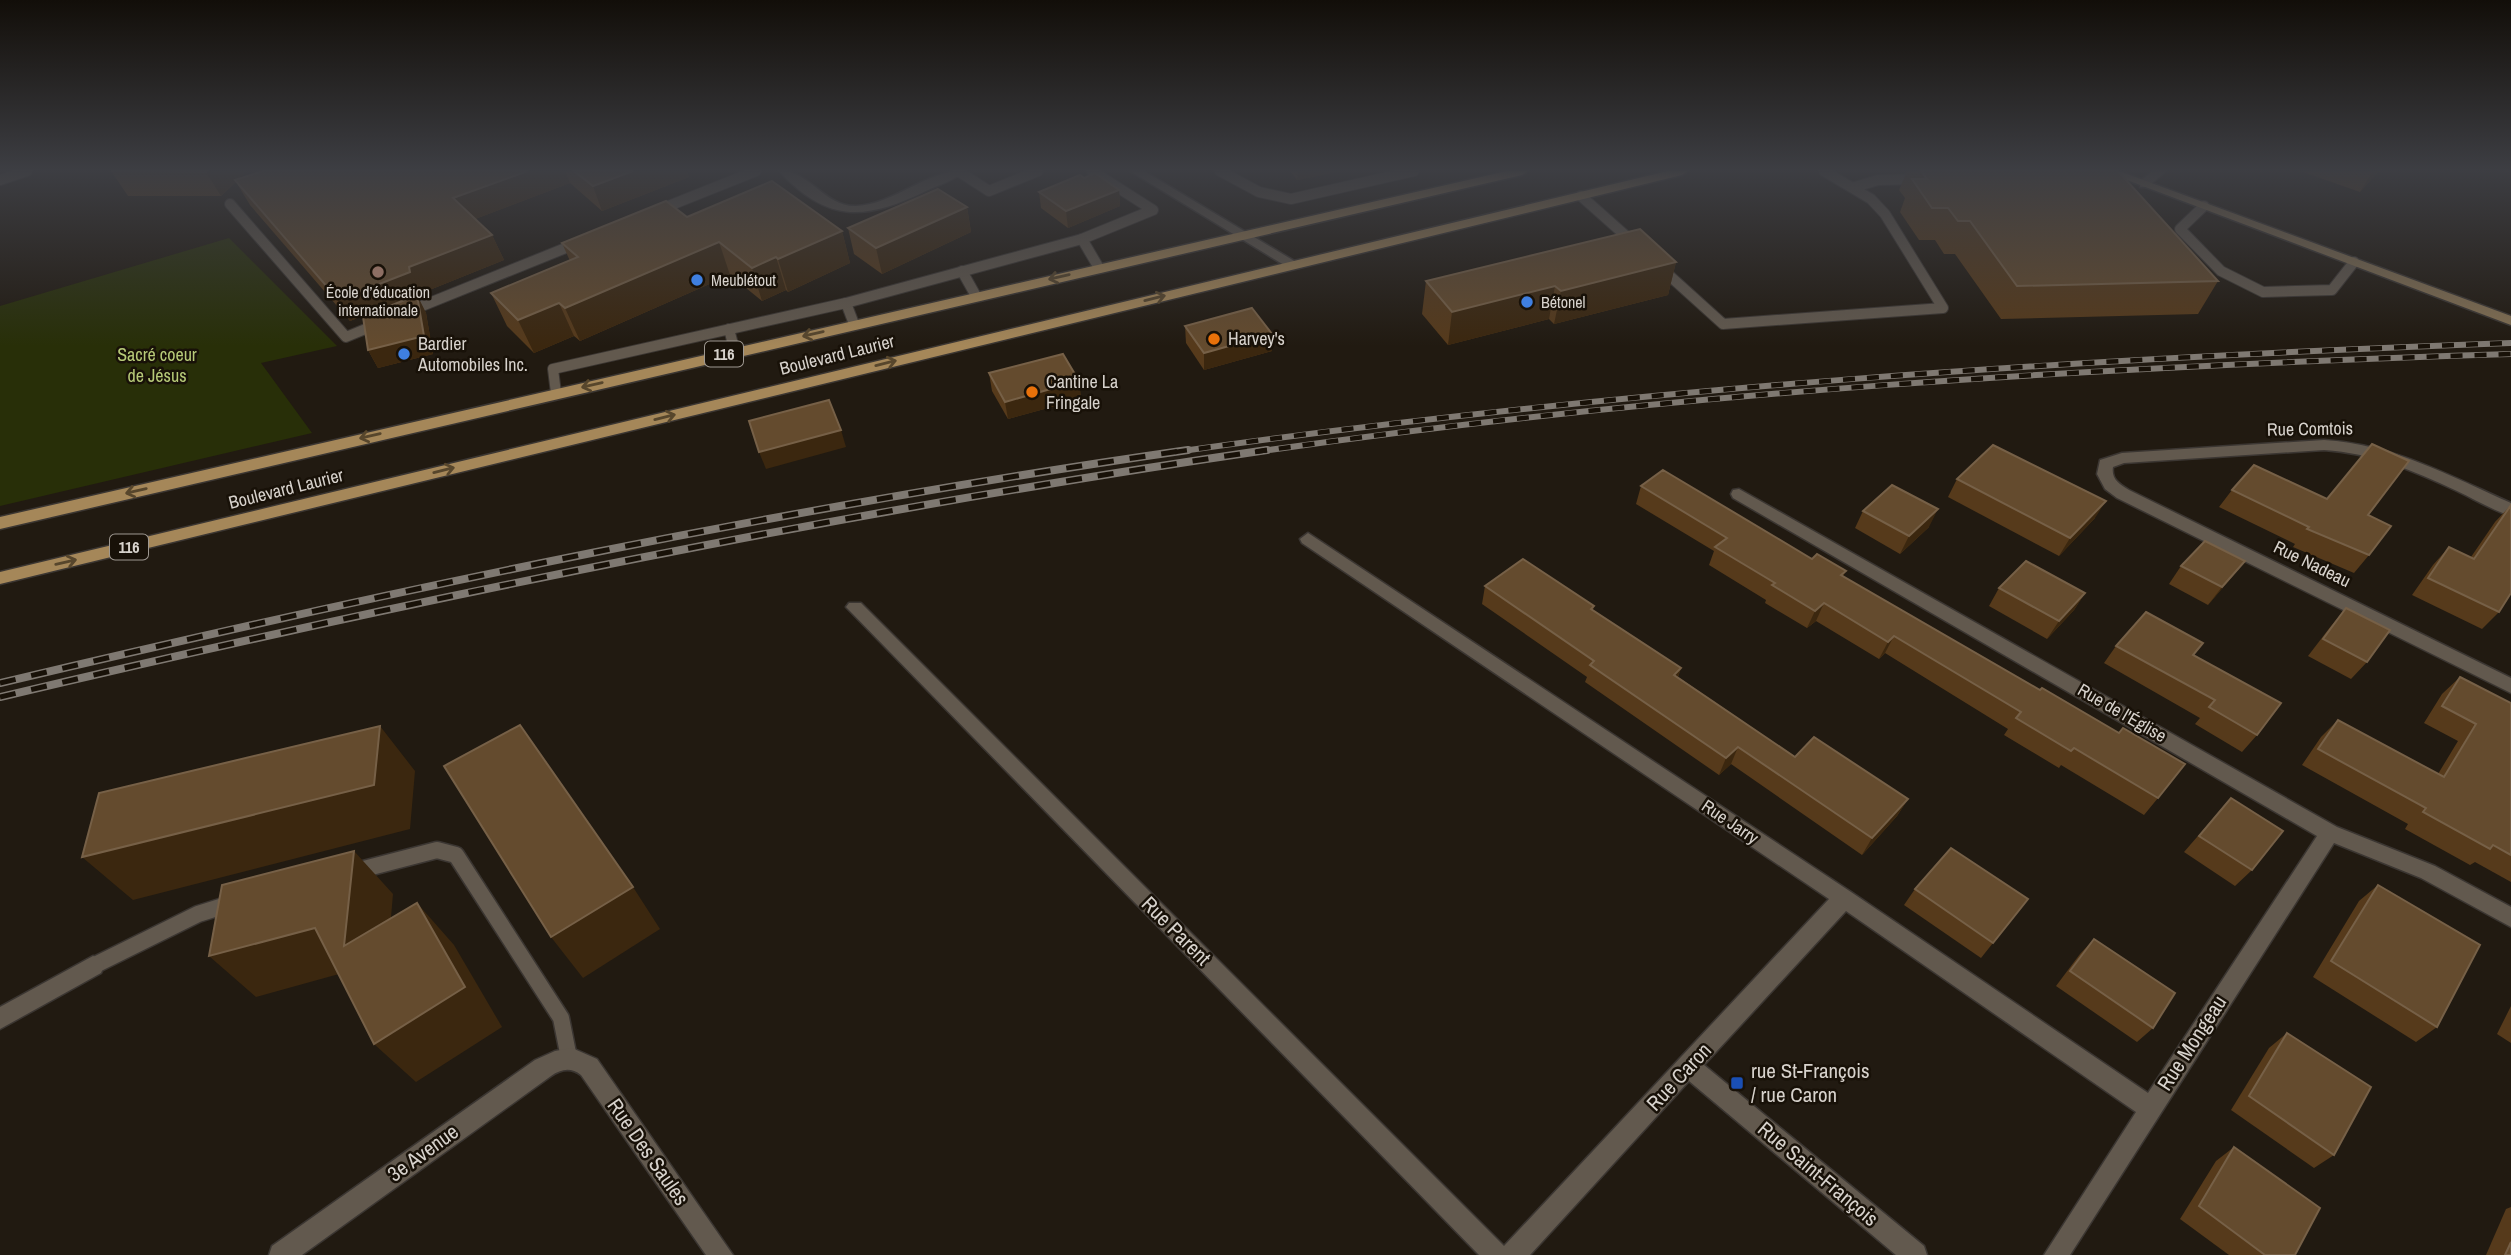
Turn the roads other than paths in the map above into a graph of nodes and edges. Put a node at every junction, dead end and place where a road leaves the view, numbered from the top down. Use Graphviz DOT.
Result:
graph roads {
  1 [pos="252,230"];
  2 [pos="1105,230"];
  3 [pos="1237,230"];
  4 [pos="1264,230"];
  5 [pos="1441,230"];
  6 [pos="1618,230"];
  7 [pos="1895,230"];
  8 [pos="2181,230"];
  9 [pos="2267,230"];
  10 [pos="1245,234"];
  11 [pos="589,238"];
  12 [pos="1082,239"];
  13 [pos="1646,255"];
  14 [pos="2354,262"];
  15 [pos="1655,263"];
  16 [pos="1294,265"];
  17 [pos="1099,268"];
  18 [pos="962,271"];
  19 [pos="976,296"];
  20 [pos="846,303"];
  21 [pos="397,316"];
  22 [pos="384,321"];
  23 [pos="2511,321"];
  24 [pos="854,324"];
  25 [pos="729,329"];
  26 [pos="735,352"];
  27 [pos="556,393"];
  28 [pos="2103,472"];
  29 [pos="1740,494"];
  30 [pos="2511,510"];
  31 [pos="0,523"];
  32 [pos="1308,539"];
  33 [pos="0,578"];
  34 [pos="855,607"];
  35 [pos="2511,686"];
  36 [pos="2330,833"];
  37 [pos="338,876"];
  38 [pos="1844,898"];
  39 [pos="248,899"];
  40 [pos="2511,918"];
  41 [pos="93,966"];
  42 [pos="0,1019"];
  43 [pos="569,1058"];
  44 [pos="1688,1066"];
  45 [pos="2150,1108"];
  46 [pos="281,1255"];
  47 [pos="721,1255"];
  48 [pos="1496,1255"];
  49 [pos="1513,1255"];
  50 [pos="1915,1255"];
  51 [pos="2056,1255"];
  1 -- 22 [label="lane"];
  2 -- 12 [label="lane"];
  3 -- 10 [label="street"];
  4 -- 10 [label="main road, Boulevard Laurier / 116"];
  5 -- 16 [label="main road, Boulevard Laurier / 116"];
  6 -- 13 [label="lane"];
  7 -- 15 [label="lane"];
  8 -- 14 [label="lane"];
  9 -- 14 [label="street"];
  10 -- 16 [label="street"];
  10 -- 17 [label="main road, Boulevard Laurier / 116"];
  11 -- 21 [label="lane"];
  12 -- 17 [label="lane"];
  12 -- 18 [label="lane"];
  14 -- 23 [label="street"];
  33 -- 16 [label="main road, Boulevard Laurier / 116, one-way"];
  17 -- 19 [label="main road, Boulevard Laurier / 116, one-way"];
  18 -- 19 [label="lane"];
  18 -- 20 [label="lane"];
  19 -- 24 [label="main road, Boulevard Laurier / 116"];
  20 -- 24 [label="lane"];
  20 -- 25 [label="lane"];
  24 -- 26 [label="main road, Boulevard Laurier / 116, one-way"];
  25 -- 26 [label="lane"];
  25 -- 27 [label="lane"];
  26 -- 27 [label="main road, Boulevard Laurier / 116, one-way"];
  27 -- 31 [label="main road, Boulevard Laurier / 116, one-way"];
  28 -- 30 [label="street, Rue Comtois"];
  28 -- 35 [label="street, Rue Nadeau"];
  29 -- 36 [label="street, Rue de l'Église"];
  32 -- 38 [label="street, Rue Jarry"];
  34 -- 48 [label="street, Rue Parent"];
  36 -- 40 [label="street, Rue de l'Église"];
  36 -- 45 [label="street, Rue Mongeau"];
  37 -- 43 [label="lane"];
  38 -- 44 [label="street, Rue Caron"];
  38 -- 45 [label="street, Rue Jarry"];
  39 -- 41 [label="lane"];
  41 -- 42 [label="street"];
  43 -- 46 [label="street, 3e Avenue"];
  43 -- 47 [label="street, Rue Des Saules"];
  44 -- 49 [label="street, Rue Caron"];
  44 -- 50 [label="street, Rue Saint-François"];
  45 -- 51 [label="street, Rue Mongeau"];
}
